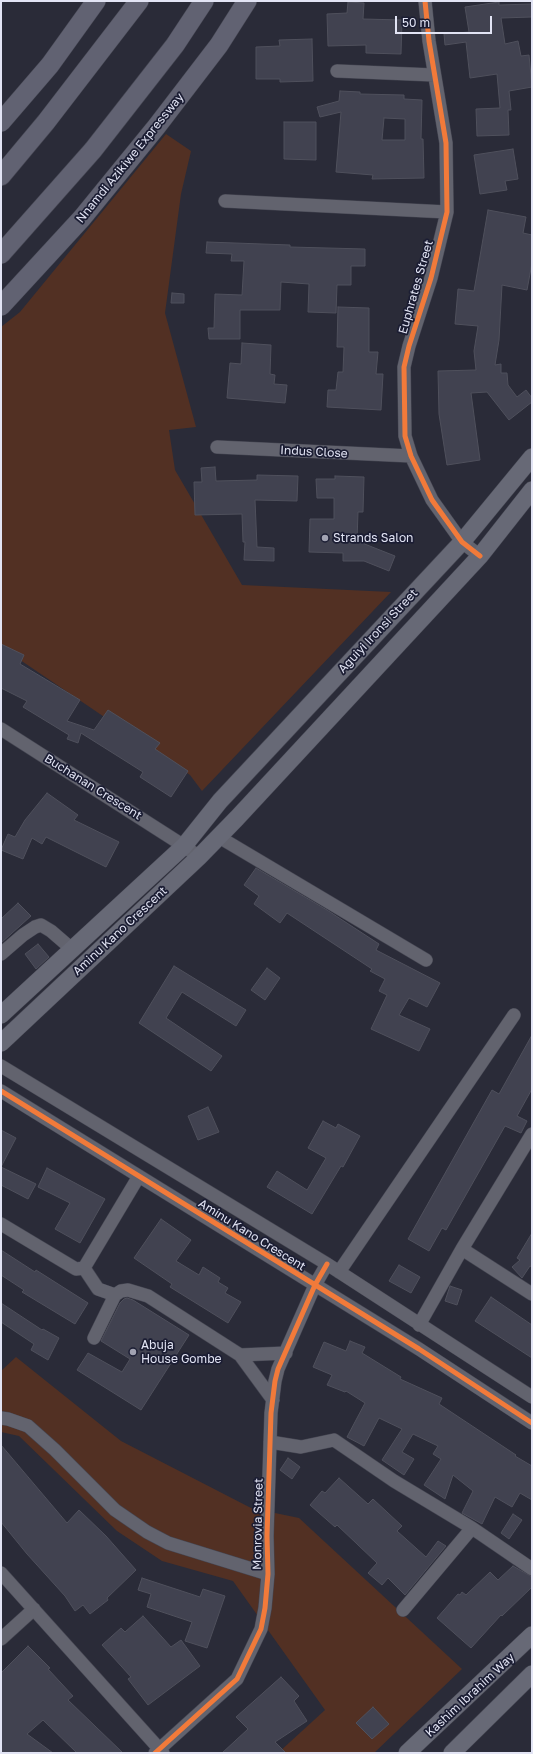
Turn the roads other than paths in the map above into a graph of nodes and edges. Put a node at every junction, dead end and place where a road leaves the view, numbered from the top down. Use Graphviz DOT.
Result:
graph roads {
  1 [pos="96,1"];
  2 [pos="139,1"];
  3 [pos="204,1"];
  4 [pos="247,1"];
  5 [pos="425,1"];
  6 [pos="337,71"];
  7 [pos="434,75"];
  8 [pos="1,122"];
  9 [pos="1,176"];
  10 [pos="225,202"];
  11 [pos="447,212"];
  12 [pos="1,254"];
  13 [pos="1,306"];
  14 [pos="217,447"];
  15 [pos="411,456"];
  16 [pos="532,457"];
  17 [pos="532,490"];
  18 [pos="462,542"];
  19 [pos="480,556"];
  20 [pos="1,729"];
  21 [pos="220,802"];
  22 [pos="237,818"];
  23 [pos="219,837"];
  24 [pos="184,846"];
  25 [pos="199,857"];
  26 [pos="73,950"];
  27 [pos="1,954"];
  28 [pos="426,960"];
  29 [pos="1,1015"];
  30 [pos="514,1015"];
  31 [pos="1,1042"];
  32 [pos="1,1066"];
  33 [pos="1,1091"];
  34 [pos="532,1134"];
  35 [pos="139,1176"];
  36 [pos="1,1224"];
  37 [pos="462,1249"];
  38 [pos="327,1264"];
  39 [pos="84,1268"];
  40 [pos="339,1272"];
  41 [pos="315,1285"];
  42 [pos="532,1294"];
  43 [pos="116,1295"];
  44 [pos="419,1325"];
  45 [pos="94,1338"];
  46 [pos="286,1353"];
  47 [pos="240,1355"];
  48 [pos="532,1397"];
  49 [pos="272,1400"];
  50 [pos="1,1418"];
  51 [pos="532,1423"];
  52 [pos="270,1442"];
  53 [pos="472,1528"];
  54 [pos="532,1569"];
  55 [pos="1,1573"];
  56 [pos="268,1574"];
  57 [pos="34,1609"];
  58 [pos="403,1610"];
  59 [pos="532,1636"];
  60 [pos="1,1639"];
  61 [pos="532,1674"];
  62 [pos="160,1752"];
  63 [pos="407,1753"];
  64 [pos="452,1753"];
  1 -- 8 [label="highway"];
  2 -- 9 [label="highway"];
  3 -- 12 [label="highway"];
  4 -- 13 [label="highway, Nnamdi Azikiwe Expressway"];
  5 -- 7 [label="street, Euphrates Street"];
  6 -- 7 [label="street"];
  7 -- 11 [label="street, Euphrates Street"];
  10 -- 11 [label="street"];
  11 -- 15 [label="street, Euphrates Street"];
  14 -- 15 [label="street, Indus Close"];
  15 -- 18 [label="street, Euphrates Street"];
  16 -- 18 [label="main road, Aguiyi Ironsi Street"];
  17 -- 19 [label="main road, Aguiyi Ironsi Street"];
  18 -- 19 [label="street, Euphrates Street"];
  18 -- 21 [label="main road, Aguiyi Ironsi Street"];
  19 -- 22 [label="main road, Aguiyi Ironsi Street"];
  20 -- 24 [label="street, Buchanan Crescent"];
  21 -- 24 [label="main road, Aminu Kano Crescent"];
  22 -- 23 [label="main road, Aminu Kano Crescent"];
  23 -- 25 [label="main road, Aminu Kano Crescent"];
  23 -- 28 [label="street"];
  24 -- 25 [label="street, Buchanan Crescent"];
  24 -- 26 [label="main road, Aminu Kano Crescent"];
  25 -- 31 [label="main road, Aminu Kano Crescent"];
  26 -- 27 [label="street"];
  26 -- 29 [label="main road, Aminu Kano Crescent"];
  30 -- 40 [label="street"];
  32 -- 38 [label="street, Aminu Kano Crescent"];
  33 -- 35 [label="street, Aminu Kano Crescent"];
  34 -- 37 [label="street"];
  35 -- 39 [label="street"];
  35 -- 41 [label="street, Aminu Kano Crescent"];
  36 -- 39 [label="street"];
  37 -- 42 [label="street"];
  37 -- 44 [label="street"];
  38 -- 40 [label="street, Aminu Kano Crescent"];
  38 -- 41 [label="street, Monrovia Street"];
  39 -- 43 [label="street"];
  40 -- 44 [label="street, Aminu Kano Crescent"];
  41 -- 46 [label="street, Monrovia Street"];
  41 -- 51 [label="street, Aminu Kano Crescent"];
  43 -- 45 [label="street"];
  43 -- 47 [label="street"];
  44 -- 48 [label="street, Aminu Kano Crescent"];
  46 -- 47 [label="street"];
  46 -- 49 [label="street, Monrovia Street"];
  47 -- 49 [label="street"];
  49 -- 52 [label="street, Monrovia Street"];
  50 -- 56 [label="street"];
  52 -- 53 [label="street"];
  52 -- 56 [label="street, Monrovia Street"];
  53 -- 54 [label="street"];
  53 -- 58 [label="street"];
  55 -- 57 [label="street"];
  56 -- 62 [label="street, Monrovia Street"];
  57 -- 60 [label="street"];
  57 -- 62 [label="street"];
  59 -- 63 [label="main road, Kashim Ibrahim Way"];
  61 -- 64 [label="main road"];
}
